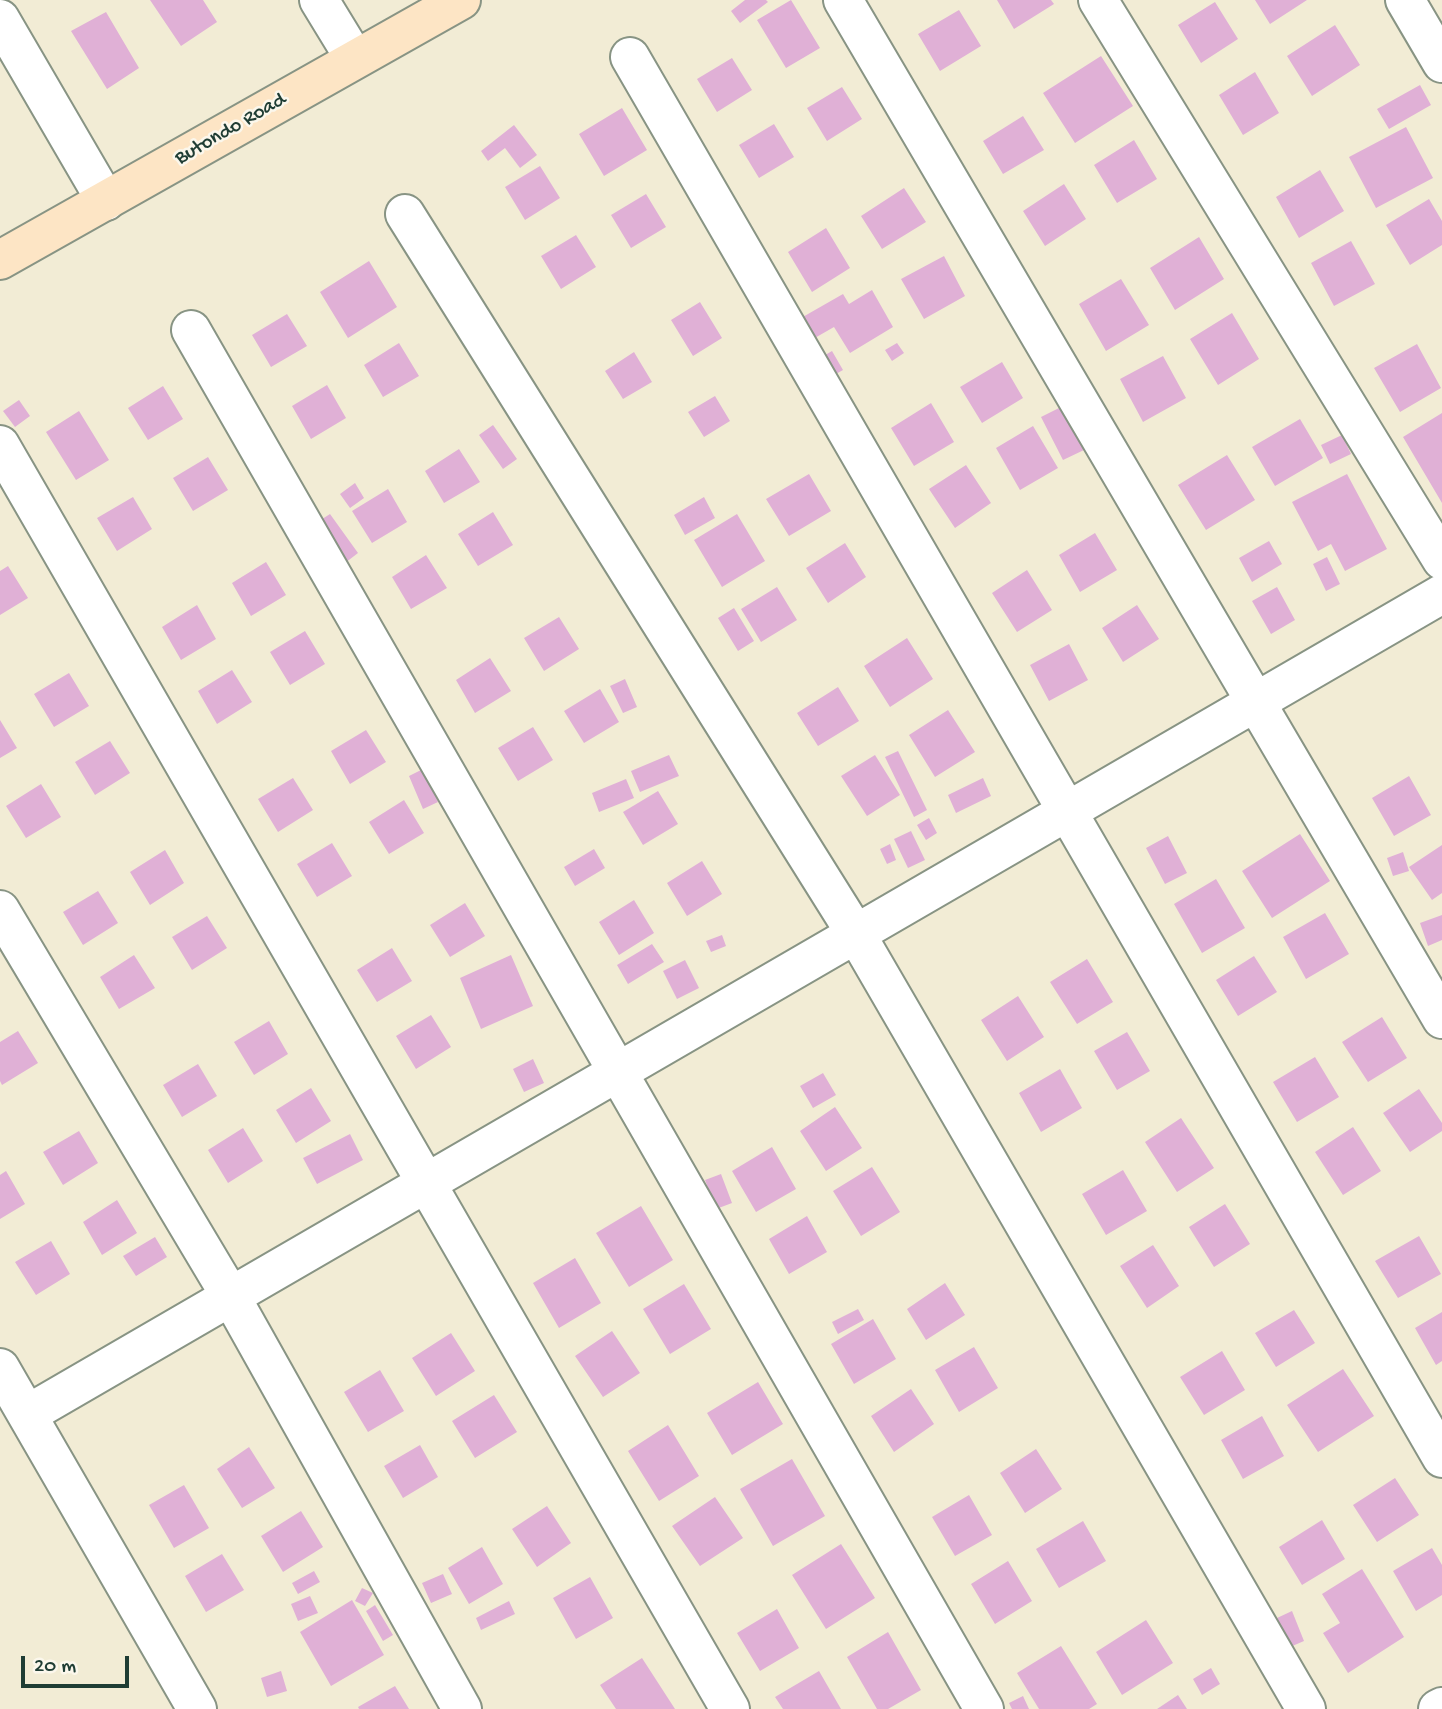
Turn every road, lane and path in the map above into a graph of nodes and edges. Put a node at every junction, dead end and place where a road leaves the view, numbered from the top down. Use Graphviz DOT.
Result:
graph roads {
  1 [pos="319,0"];
  2 [pos="461,0"];
  3 [pos="843,0"];
  4 [pos="1098,0"];
  5 [pos="1405,0"];
  6 [pos="0,19"];
  7 [pos="630,57"];
  8 [pos="355,59"];
  9 [pos="1442,63"];
  10 [pos="106,201"];
  11 [pos="405,214"];
  12 [pos="0,260"];
  13 [pos="191,330"];
  14 [pos="0,446"];
  15 [pos="1442,560"];
  16 [pos="1442,594"];
  17 [pos="1257,701"];
  18 [pos="1066,813"];
  19 [pos="0,910"];
  20 [pos="856,934"];
  21 [pos="1442,1019"];
  22 [pos="617,1072"];
  23 [pos="427,1183"];
  24 [pos="231,1297"];
  25 [pos="0,1368"];
  26 [pos="27,1415"];
  27 [pos="1442,1458"];
  28 [pos="197,1709"];
  29 [pos="462,1709"];
  30 [pos="730,1709"];
  31 [pos="984,1709"];
  32 [pos="1306,1709"];
  1 -- 8 [label="street"];
  2 -- 8 [label="street, Butondo Road"];
  3 -- 17 [label="street"];
  4 -- 15 [label="street"];
  5 -- 9 [label="street"];
  6 -- 10 [label="street"];
  7 -- 18 [label="street"];
  8 -- 10 [label="street, Butondo Road"];
  10 -- 12 [label="street, Butondo Road"];
  11 -- 20 [label="street"];
  13 -- 22 [label="street"];
  14 -- 23 [label="street"];
  16 -- 17 [label="street"];
  17 -- 18 [label="street"];
  17 -- 21 [label="street"];
  18 -- 20 [label="street"];
  18 -- 27 [label="street"];
  19 -- 24 [label="street"];
  20 -- 22 [label="street"];
  20 -- 32 [label="street"];
  22 -- 23 [label="street"];
  22 -- 31 [label="street"];
  23 -- 24 [label="street"];
  23 -- 30 [label="street"];
  24 -- 26 [label="street"];
  24 -- 29 [label="street"];
  25 -- 26 [label="street"];
  26 -- 28 [label="street"];
}
